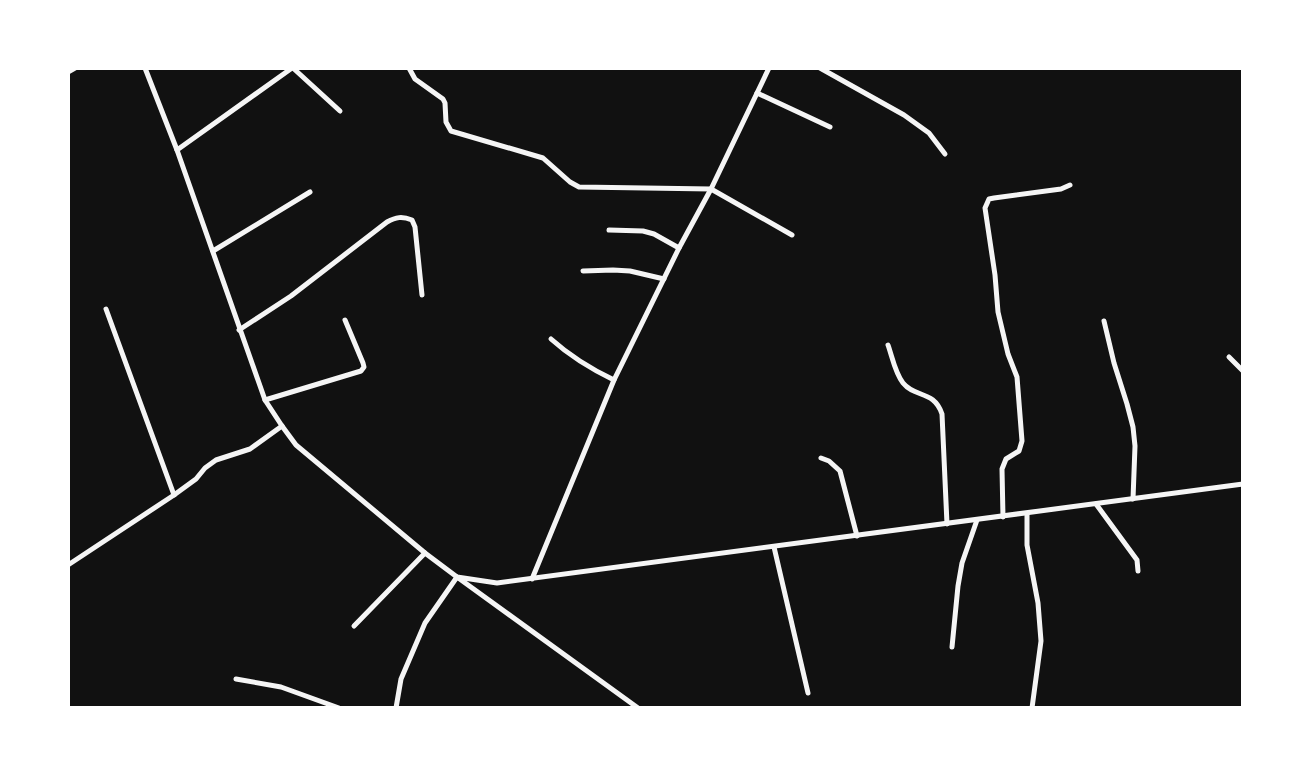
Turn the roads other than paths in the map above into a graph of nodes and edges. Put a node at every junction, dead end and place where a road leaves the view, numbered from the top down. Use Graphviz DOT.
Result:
graph roads {
  1 [pos="75,68"];
  2 [pos="145,68"];
  3 [pos="292,68"];
  4 [pos="409,68"];
  5 [pos="769,68"];
  6 [pos="820,68"];
  7 [pos="68,72"];
  8 [pos="757,93"];
  9 [pos="340,111"];
  10 [pos="830,127"];
  11 [pos="177,150"];
  12 [pos="945,154"];
  13 [pos="1070,185"];
  14 [pos="711,189"];
  15 [pos="310,192"];
  16 [pos="609,230"];
  17 [pos="792,235"];
  18 [pos="679,248"];
  19 [pos="213,251"];
  20 [pos="583,271"];
  21 [pos="664,279"];
  22 [pos="422,295"];
  23 [pos="106,309"];
  24 [pos="345,320"];
  25 [pos="1104,321"];
  26 [pos="239,330"];
  27 [pos="551,339"];
  28 [pos="888,345"];
  29 [pos="1228,357"];
  30 [pos="1243,371"];
  31 [pos="614,380"];
  32 [pos="265,400"];
  33 [pos="282,426"];
  34 [pos="821,458"];
  35 [pos="1243,484"];
  36 [pos="174,495"];
  37 [pos="1133,499"];
  38 [pos="1096,504"];
  39 [pos="1027,514"];
  40 [pos="1003,517"];
  41 [pos="977,520"];
  42 [pos="947,524"];
  43 [pos="857,536"];
  44 [pos="774,547"];
  45 [pos="425,553"];
  46 [pos="68,565"];
  47 [pos="1138,571"];
  48 [pos="457,577"];
  49 [pos="532,579"];
  50 [pos="354,625"];
  51 [pos="951,647"];
  52 [pos="236,679"];
  53 [pos="808,693"];
  54 [pos="339,708"];
  55 [pos="396,708"];
  56 [pos="638,708"];
  57 [pos="1032,708"];
  1 -- 7 [label="street"];
  2 -- 11 [label="street"];
  3 -- 9 [label="street"];
  3 -- 11 [label="street"];
  4 -- 14 [label="street"];
  5 -- 8 [label="street"];
  6 -- 12 [label="street"];
  8 -- 10 [label="street"];
  8 -- 14 [label="street"];
  11 -- 19 [label="street"];
  13 -- 40 [label="street"];
  14 -- 17 [label="street"];
  14 -- 18 [label="street"];
  15 -- 19 [label="street"];
  16 -- 18 [label="street"];
  18 -- 21 [label="street"];
  19 -- 26 [label="street"];
  20 -- 21 [label="street"];
  21 -- 31 [label="street"];
  22 -- 26 [label="street"];
  23 -- 36 [label="street"];
  24 -- 32 [label="street"];
  25 -- 37 [label="street"];
  26 -- 32 [label="street"];
  27 -- 31 [label="street"];
  28 -- 42 [label="street"];
  29 -- 30 [label="street"];
  31 -- 49 [label="street"];
  32 -- 33 [label="street"];
  33 -- 36 [label="street"];
  33 -- 45 [label="street"];
  34 -- 43 [label="street"];
  35 -- 37 [label="street"];
  36 -- 46 [label="street"];
  37 -- 38 [label="street"];
  38 -- 39 [label="street"];
  38 -- 47 [label="street"];
  39 -- 40 [label="street"];
  39 -- 57 [label="street"];
  40 -- 41 [label="street"];
  41 -- 42 [label="street"];
  41 -- 51 [label="street"];
  42 -- 43 [label="street"];
  43 -- 44 [label="street"];
  44 -- 49 [label="street"];
  44 -- 53 [label="street"];
  45 -- 48 [label="street"];
  45 -- 50 [label="street"];
  48 -- 49 [label="street"];
  48 -- 55 [label="street"];
  48 -- 56 [label="street"];
  52 -- 54 [label="street"];
}
